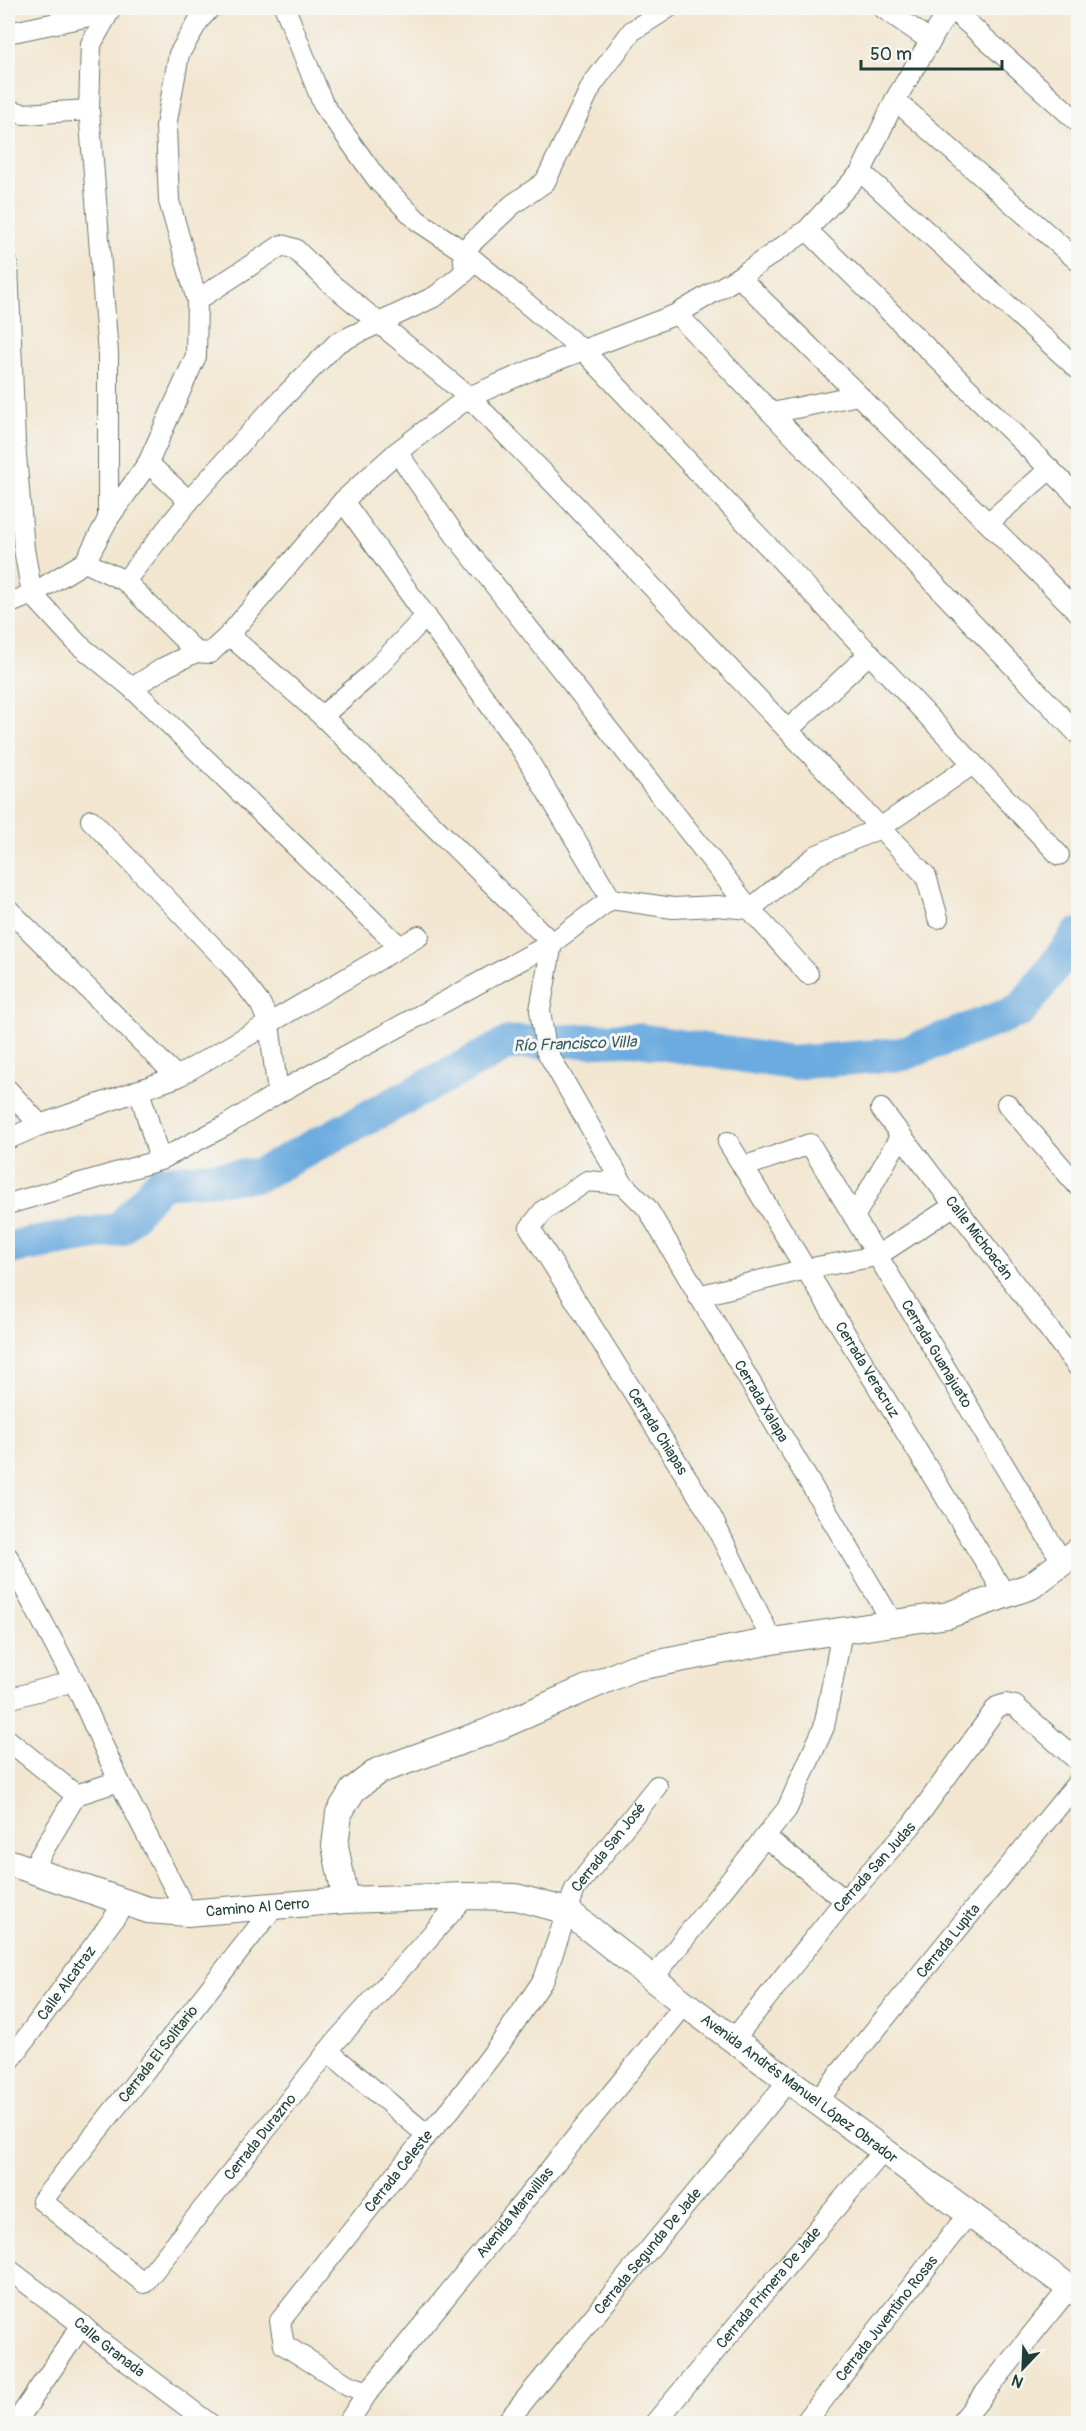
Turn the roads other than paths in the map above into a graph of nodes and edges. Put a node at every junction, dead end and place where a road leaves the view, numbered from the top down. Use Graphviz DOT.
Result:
graph roads {
  1 [pos="285,8"];
  2 [pos="668,8"];
  3 [pos="883,8"];
  4 [pos="950,8"];
  5 [pos="109,10"];
  6 [pos="203,12"];
  7 [pos="8,33"];
  8 [pos="931,41"];
  9 [pos="895,100"];
  10 [pos="8,110"];
  11 [pos="89,110"];
  12 [pos="1078,122"];
  13 [pos="861,172"];
  14 [pos="807,230"];
  15 [pos="464,251"];
  16 [pos="1078,261"];
  17 [pos="8,265"];
  18 [pos="739,277"];
  19 [pos="8,292"];
  20 [pos="196,300"];
  21 [pos="677,314"];
  22 [pos="377,322"];
  23 [pos="585,351"];
  24 [pos="1078,369"];
  25 [pos="858,394"];
  26 [pos="469,397"];
  27 [pos="772,413"];
  28 [pos="397,452"];
  29 [pos="148,464"];
  30 [pos="1050,469"];
  31 [pos="1078,497"];
  32 [pos="189,501"];
  33 [pos="343,501"];
  34 [pos="108,519"];
  35 [pos="988,523"];
  36 [pos="85,562"];
  37 [pos="125,581"];
  38 [pos="32,594"];
  39 [pos="8,604"];
  40 [pos="1078,612"];
  41 [pos="426,616"];
  42 [pos="229,635"];
  43 [pos="196,652"];
  44 [pos="870,653"];
  45 [pos="132,688"];
  46 [pos="322,716"];
  47 [pos="788,730"];
  48 [pos="1078,734"];
  49 [pos="974,764"];
  50 [pos="91,820"];
  51 [pos="880,828"];
  52 [pos="1059,855"];
  53 [pos="611,899"];
  54 [pos="8,909"];
  55 [pos="750,909"];
  56 [pos="938,918"];
  57 [pos="419,936"];
  58 [pos="552,943"];
  59 [pos="399,946"];
  60 [pos="808,974"];
  61 [pos="268,1024"];
  62 [pos="177,1077"];
  63 [pos="8,1090"];
  64 [pos="139,1090"];
  65 [pos="278,1093"];
  66 [pos="1007,1104"];
  67 [pos="881,1108"];
  68 [pos="40,1125"];
  69 [pos="902,1135"];
  70 [pos="8,1139"];
  71 [pos="728,1142"];
  72 [pos="160,1160"];
  73 [pos="744,1167"];
  74 [pos="623,1184"];
  75 [pos="1078,1186"];
  76 [pos="8,1204"];
  77 [pos="955,1205"];
  78 [pos="854,1217"];
  79 [pos="877,1256"];
  80 [pos="806,1269"];
  81 [pos="698,1296"];
  82 [pos="1078,1367"];
  83 [pos="8,1557"];
  84 [pos="1071,1557"];
  85 [pos="1006,1596"];
  86 [pos="893,1623"];
  87 [pos="842,1631"];
  88 [pos="772,1641"];
  89 [pos="74,1681"];
  90 [pos="8,1699"];
  91 [pos="8,1740"];
  92 [pos="1078,1761"];
  93 [pos="119,1781"];
  94 [pos="1078,1782"];
  95 [pos="657,1786"];
  96 [pos="76,1795"];
  97 [pos="765,1837"];
  98 [pos="15,1868"];
  99 [pos="466,1896"];
  100 [pos="516,1897"];
  101 [pos="846,1899"];
  102 [pos="346,1900"];
  103 [pos="125,1903"];
  104 [pos="274,1906"];
  105 [pos="567,1911"];
  106 [pos="187,1913"];
  107 [pos="653,1978"];
  108 [pos="685,2004"];
  109 [pos="734,2039"];
  110 [pos="328,2051"];
  111 [pos="8,2063"];
  112 [pos="789,2080"];
  113 [pos="817,2101"];
  114 [pos="427,2135"];
  115 [pos="884,2150"];
  116 [pos="42,2201"];
  117 [pos="969,2213"];
  118 [pos="8,2268"];
  119 [pos="1074,2291"];
  120 [pos="82,2325"];
  121 [pos="368,2392"];
  122 [pos="17,2417"];
  123 [pos="210,2424"];
  124 [pos="347,2424"];
  125 [pos="505,2424"];
  126 [pos="654,2424"];
  127 [pos="804,2424"];
  128 [pos="960,2424"];
  1 -- 15 [label="street"];
  2 -- 15 [label="street"];
  3 -- 8 [label="street"];
  4 -- 8 [label="street"];
  4 -- 12 [label="street"];
  5 -- 7 [label="street"];
  5 -- 11 [label="street"];
  6 -- 20 [label="street"];
  8 -- 9 [label="street"];
  9 -- 13 [label="street"];
  9 -- 16 [label="street"];
  10 -- 11 [label="street"];
  11 -- 34 [label="street"];
  13 -- 14 [label="street"];
  13 -- 24 [label="street"];
  14 -- 18 [label="street"];
  14 -- 30 [label="street"];
  15 -- 22 [label="street"];
  15 -- 23 [label="street"];
  17 -- 19 [label="street"];
  18 -- 21 [label="street"];
  18 -- 25 [label="street"];
  19 -- 38 [label="street"];
  20 -- 22 [label="street"];
  20 -- 29 [label="street"];
  21 -- 23 [label="street"];
  21 -- 27 [label="street"];
  22 -- 26 [label="street"];
  22 -- 32 [label="street"];
  23 -- 26 [label="street"];
  23 -- 44 [label="street"];
  25 -- 27 [label="street"];
  25 -- 35 [label="street"];
  26 -- 28 [label="street"];
  26 -- 47 [label="street"];
  27 -- 48 [label="street"];
  28 -- 33 [label="street"];
  28 -- 55 [label="street"];
  29 -- 32 [label="street"];
  29 -- 34 [label="street"];
  30 -- 31 [label="street"];
  30 -- 35 [label="street"];
  32 -- 37 [label="street"];
  33 -- 41 [label="street"];
  33 -- 42 [label="street"];
  34 -- 36 [label="street"];
  35 -- 40 [label="street"];
  36 -- 37 [label="street"];
  36 -- 38 [label="street"];
  37 -- 43 [label="street"];
  38 -- 39 [label="street"];
  38 -- 45 [label="street"];
  41 -- 46 [label="street"];
  41 -- 53 [label="street"];
  42 -- 43 [label="street"];
  42 -- 46 [label="street"];
  43 -- 45 [label="street"];
  44 -- 47 [label="street"];
  44 -- 49 [label="street"];
  45 -- 59 [label="street"];
  46 -- 58 [label="street"];
  47 -- 51 [label="street"];
  49 -- 51 [label="street"];
  49 -- 52 [label="street"];
  50 -- 61 [label="street"];
  51 -- 55 [label="street"];
  51 -- 56 [label="street"];
  53 -- 55 [label="street"];
  53 -- 58 [label="street"];
  54 -- 62 [label="street"];
  55 -- 60 [label="street"];
  57 -- 59 [label="street"];
  58 -- 65 [label="street"];
  58 -- 74 [label="street, Cerrada Xalapa"];
  59 -- 61 [label="street"];
  61 -- 62 [label="street"];
  61 -- 65 [label="street"];
  62 -- 64 [label="street"];
  63 -- 68 [label="street"];
  64 -- 68 [label="street"];
  64 -- 72 [label="street"];
  65 -- 72 [label="street"];
  66 -- 75 [label="street"];
  67 -- 69 [label="street, Calle Michoacán"];
  68 -- 70 [label="street"];
  69 -- 77 [label="street, Calle Michoacán"];
  69 -- 78 [label="street"];
  71 -- 73 [label="street, Cerrada Veracruz"];
  72 -- 76 [label="street"];
  73 -- 78 [label="street, Cerrada Guanajuato"];
  73 -- 80 [label="street, Cerrada Veracruz"];
  74 -- 81 [label="street, Cerrada Xalapa"];
  74 -- 88 [label="street, Cerrada Chiapas"];
  77 -- 79 [label="street"];
  77 -- 82 [label="street, Calle Michoacán"];
  78 -- 79 [label="street, Cerrada Guanajuato"];
  79 -- 80 [label="street"];
  79 -- 84 [label="street, Cerrada Guanajuato"];
  80 -- 81 [label="street"];
  80 -- 85 [label="street, Cerrada Veracruz"];
  81 -- 86 [label="street, Cerrada Xalapa"];
  83 -- 89 [label="street"];
  84 -- 85 [label="main road"];
  85 -- 86 [label="main road"];
  86 -- 87 [label="main road"];
  87 -- 88 [label="main road"];
  87 -- 97 [label="street"];
  88 -- 102 [label="main road"];
  89 -- 90 [label="street"];
  89 -- 93 [label="street"];
  91 -- 96 [label="street"];
  92 -- 101 [label="street, Cerrada San Judas"];
  93 -- 96 [label="street"];
  93 -- 106 [label="street"];
  94 -- 113 [label="street, Cerrada Lupita"];
  95 -- 105 [label="street, Cerrada San José"];
  96 -- 98 [label="street"];
  97 -- 101 [label="street"];
  97 -- 107 [label="street"];
  98 -- 103 [label="main road, Camino Al Cerro"];
  99 -- 100 [label="main road, Camino Al Cerro"];
  99 -- 102 [label="main road, Camino Al Cerro"];
  99 -- 110 [label="street, Cerrada Durazno"];
  100 -- 105 [label="main road, Avenida Andrés Manuel López Obrador"];
  101 -- 109 [label="street, Cerrada San Judas"];
  102 -- 104 [label="main road, Camino Al Cerro"];
  103 -- 106 [label="main road, Camino Al Cerro"];
  103 -- 111 [label="street, Calle Alcatraz"];
  104 -- 106 [label="main road, Camino Al Cerro"];
  104 -- 116 [label="street, Cerrada El Solitario"];
  105 -- 107 [label="main road, Avenida Andrés Manuel López Obrador"];
  105 -- 114 [label="street, Cerrada Celeste"];
  107 -- 108 [label="main road, Avenida Andrés Manuel López Obrador"];
  108 -- 109 [label="main road, Avenida Andrés Manuel López Obrador"];
  108 -- 121 [label="street, Avenida Maravillas"];
  109 -- 112 [label="main road, Avenida Andrés Manuel López Obrador"];
  110 -- 114 [label="street"];
  110 -- 116 [label="street, Cerrada Durazno"];
  112 -- 113 [label="main road, Avenida Andrés Manuel López Obrador"];
  112 -- 125 [label="street, Cerrada Segunda De Jade"];
  113 -- 115 [label="main road, Avenida Andrés Manuel López Obrador"];
  114 -- 121 [label="street, Cerrada Celeste"];
  115 -- 117 [label="main road, Avenida Andrés Manuel López Obrador"];
  115 -- 126 [label="street, Cerrada Primera De Jade"];
  117 -- 119 [label="main road, Avenida Andrés Manuel López Obrador"];
  117 -- 127 [label="street, Cerrada Juventino Rosas"];
  118 -- 120 [label="street, Calle Granada"];
  119 -- 128 [label="street"];
  120 -- 122 [label="street"];
  120 -- 123 [label="street, Calle Granada"];
  121 -- 124 [label="street, Avenida Maravillas"];
}
